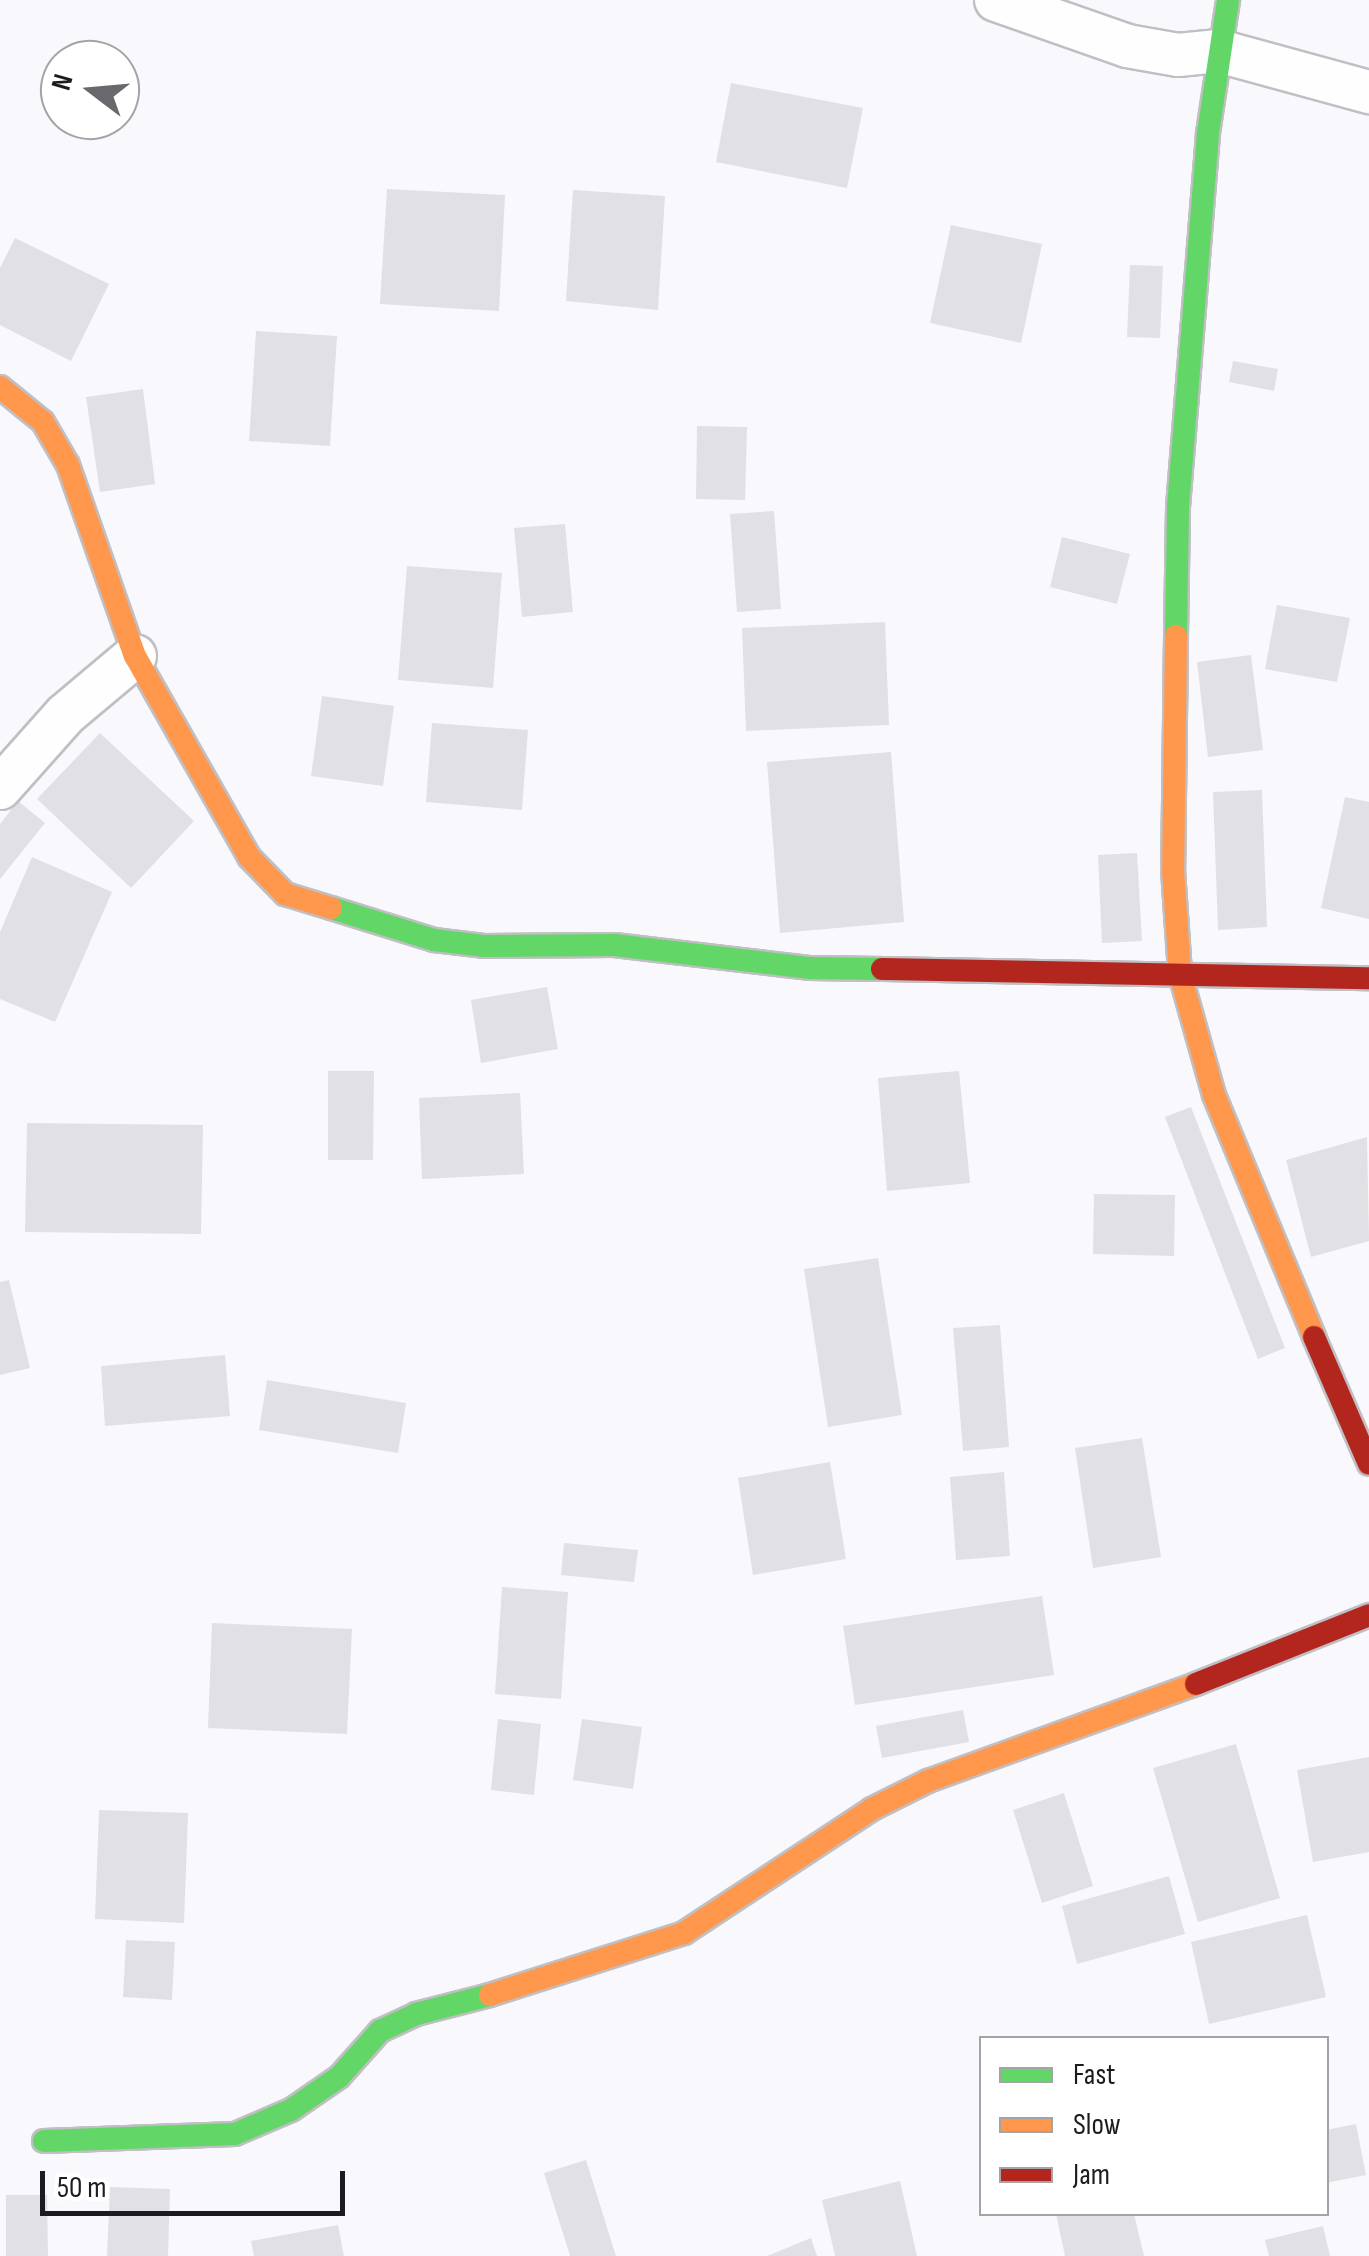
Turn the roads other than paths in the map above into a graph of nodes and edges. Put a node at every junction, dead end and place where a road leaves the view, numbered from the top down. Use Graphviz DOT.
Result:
graph roads {
  1 [pos="996,0"];
  2 [pos="1228,0"];
  3 [pos="1219,50"];
  4 [pos="1369,92"];
  5 [pos="0,387"];
  6 [pos="135,656"];
  7 [pos="0,788"];
  8 [pos="1180,974"];
  9 [pos="1369,978"];
  10 [pos="1369,1464"];
  11 [pos="1369,1615"];
  12 [pos="44,2141"];
  1 -- 3 [label="street"];
  2 -- 3 [label="street"];
  3 -- 4 [label="street"];
  3 -- 8 [label="street"];
  5 -- 6 [label="street"];
  6 -- 7 [label="street"];
  6 -- 8 [label="street"];
  8 -- 9 [label="street"];
  8 -- 10 [label="street"];
  11 -- 12 [label="street"];
}
